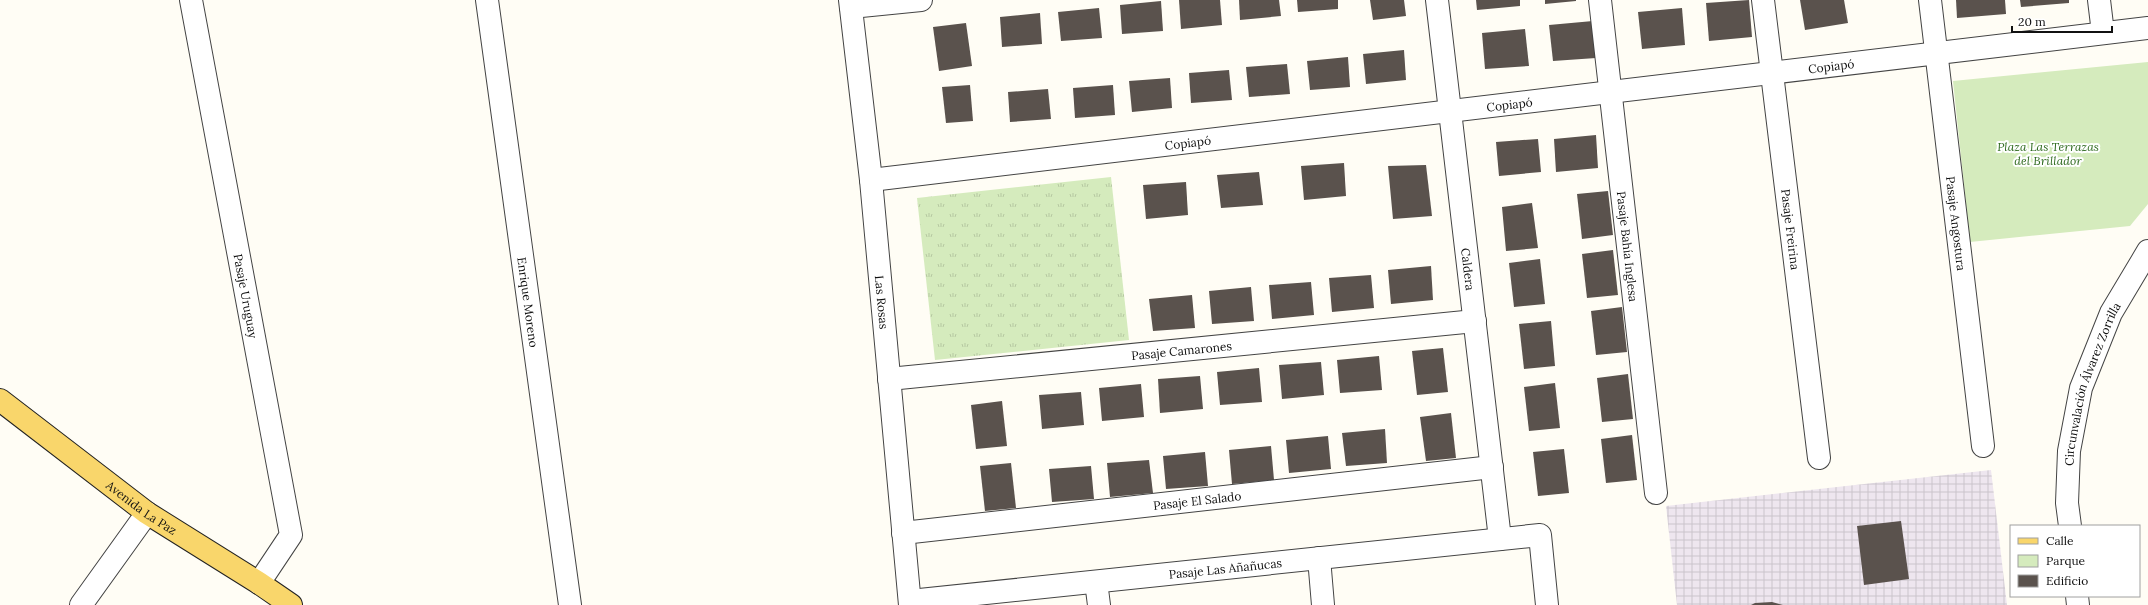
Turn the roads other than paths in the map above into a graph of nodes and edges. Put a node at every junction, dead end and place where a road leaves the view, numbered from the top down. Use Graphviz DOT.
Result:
graph roads {
  1 [pos="191,0"];
  2 [pos="486,0"];
  3 [pos="921,0"];
  4 [pos="1437,0"];
  5 [pos="1600,0"];
  6 [pos="1763,0"];
  7 [pos="1930,0"];
  8 [pos="2099,0"];
  9 [pos="850,4"];
  10 [pos="2148,28"];
  11 [pos="2103,33"];
  12 [pos="1936,53"];
  13 [pos="1772,73"];
  14 [pos="1611,92"];
  15 [pos="1450,111"];
  16 [pos="871,180"];
  17 [pos="2148,251"];
  18 [pos="1474,321"];
  19 [pos="889,379"];
  20 [pos="0,400"];
  21 [pos="1983,446"];
  22 [pos="1819,458"];
  23 [pos="1492,467"];
  24 [pos="1656,493"];
  25 [pos="147,513"];
  26 [pos="2070,525"];
  27 [pos="903,533"];
  28 [pos="1500,539"];
  29 [pos="1319,558"];
  30 [pos="259,582"];
  31 [pos="1096,582"];
  32 [pos="910,603"];
  33 [pos="81,605"];
  34 [pos="291,605"];
  35 [pos="570,605"];
  36 [pos="1099,605"];
  37 [pos="1323,605"];
  38 [pos="1547,605"];
  1 -- 30 [label="street, Pasaje Uruguay"];
  2 -- 35 [label="street, Enrique Moreno"];
  3 -- 9 [label="street"];
  4 -- 15 [label="street, Caldera"];
  5 -- 14 [label="street, Pasaje Bahía Inglesa"];
  6 -- 13 [label="street, Pasaje Freirina"];
  7 -- 12 [label="street, Pasaje Angostura"];
  8 -- 11 [label="street"];
  9 -- 16 [label="street, Las Rosas"];
  10 -- 11 [label="street, Copiapó"];
  11 -- 12 [label="street, Copiapó"];
  12 -- 13 [label="street, Copiapó"];
  12 -- 21 [label="street, Pasaje Angostura"];
  13 -- 14 [label="street, Copiapó"];
  13 -- 22 [label="street, Pasaje Freirina"];
  14 -- 15 [label="street, Copiapó"];
  14 -- 24 [label="street, Pasaje Bahía Inglesa"];
  15 -- 16 [label="street, Copiapó"];
  15 -- 18 [label="street, Caldera"];
  16 -- 19 [label="street, Las Rosas"];
  17 -- 26 [label="street, Circunvalación Álvarez Zorrilla"];
  18 -- 19 [label="street, Pasaje Camarones"];
  18 -- 23 [label="street, Caldera"];
  19 -- 27 [label="street, Las Rosas"];
  20 -- 25 [label="main road, Avenida La Paz"];
  23 -- 27 [label="street, Pasaje El Salado"];
  23 -- 28 [label="street, Caldera"];
  25 -- 30 [label="main road, Avenida La Paz"];
  25 -- 33 [label="street"];
  27 -- 32 [label="street, Las Rosas"];
  28 -- 29 [label="street, Pasaje Las Añañucas"];
  28 -- 38 [label="street, Pasaje Las Añañucas"];
  29 -- 31 [label="street, Pasaje Las Añañucas"];
  29 -- 37 [label="street"];
  30 -- 34 [label="main road, Avenida La Paz"];
  31 -- 32 [label="street, Pasaje Las Añañucas"];
  31 -- 36 [label="street"];
}
